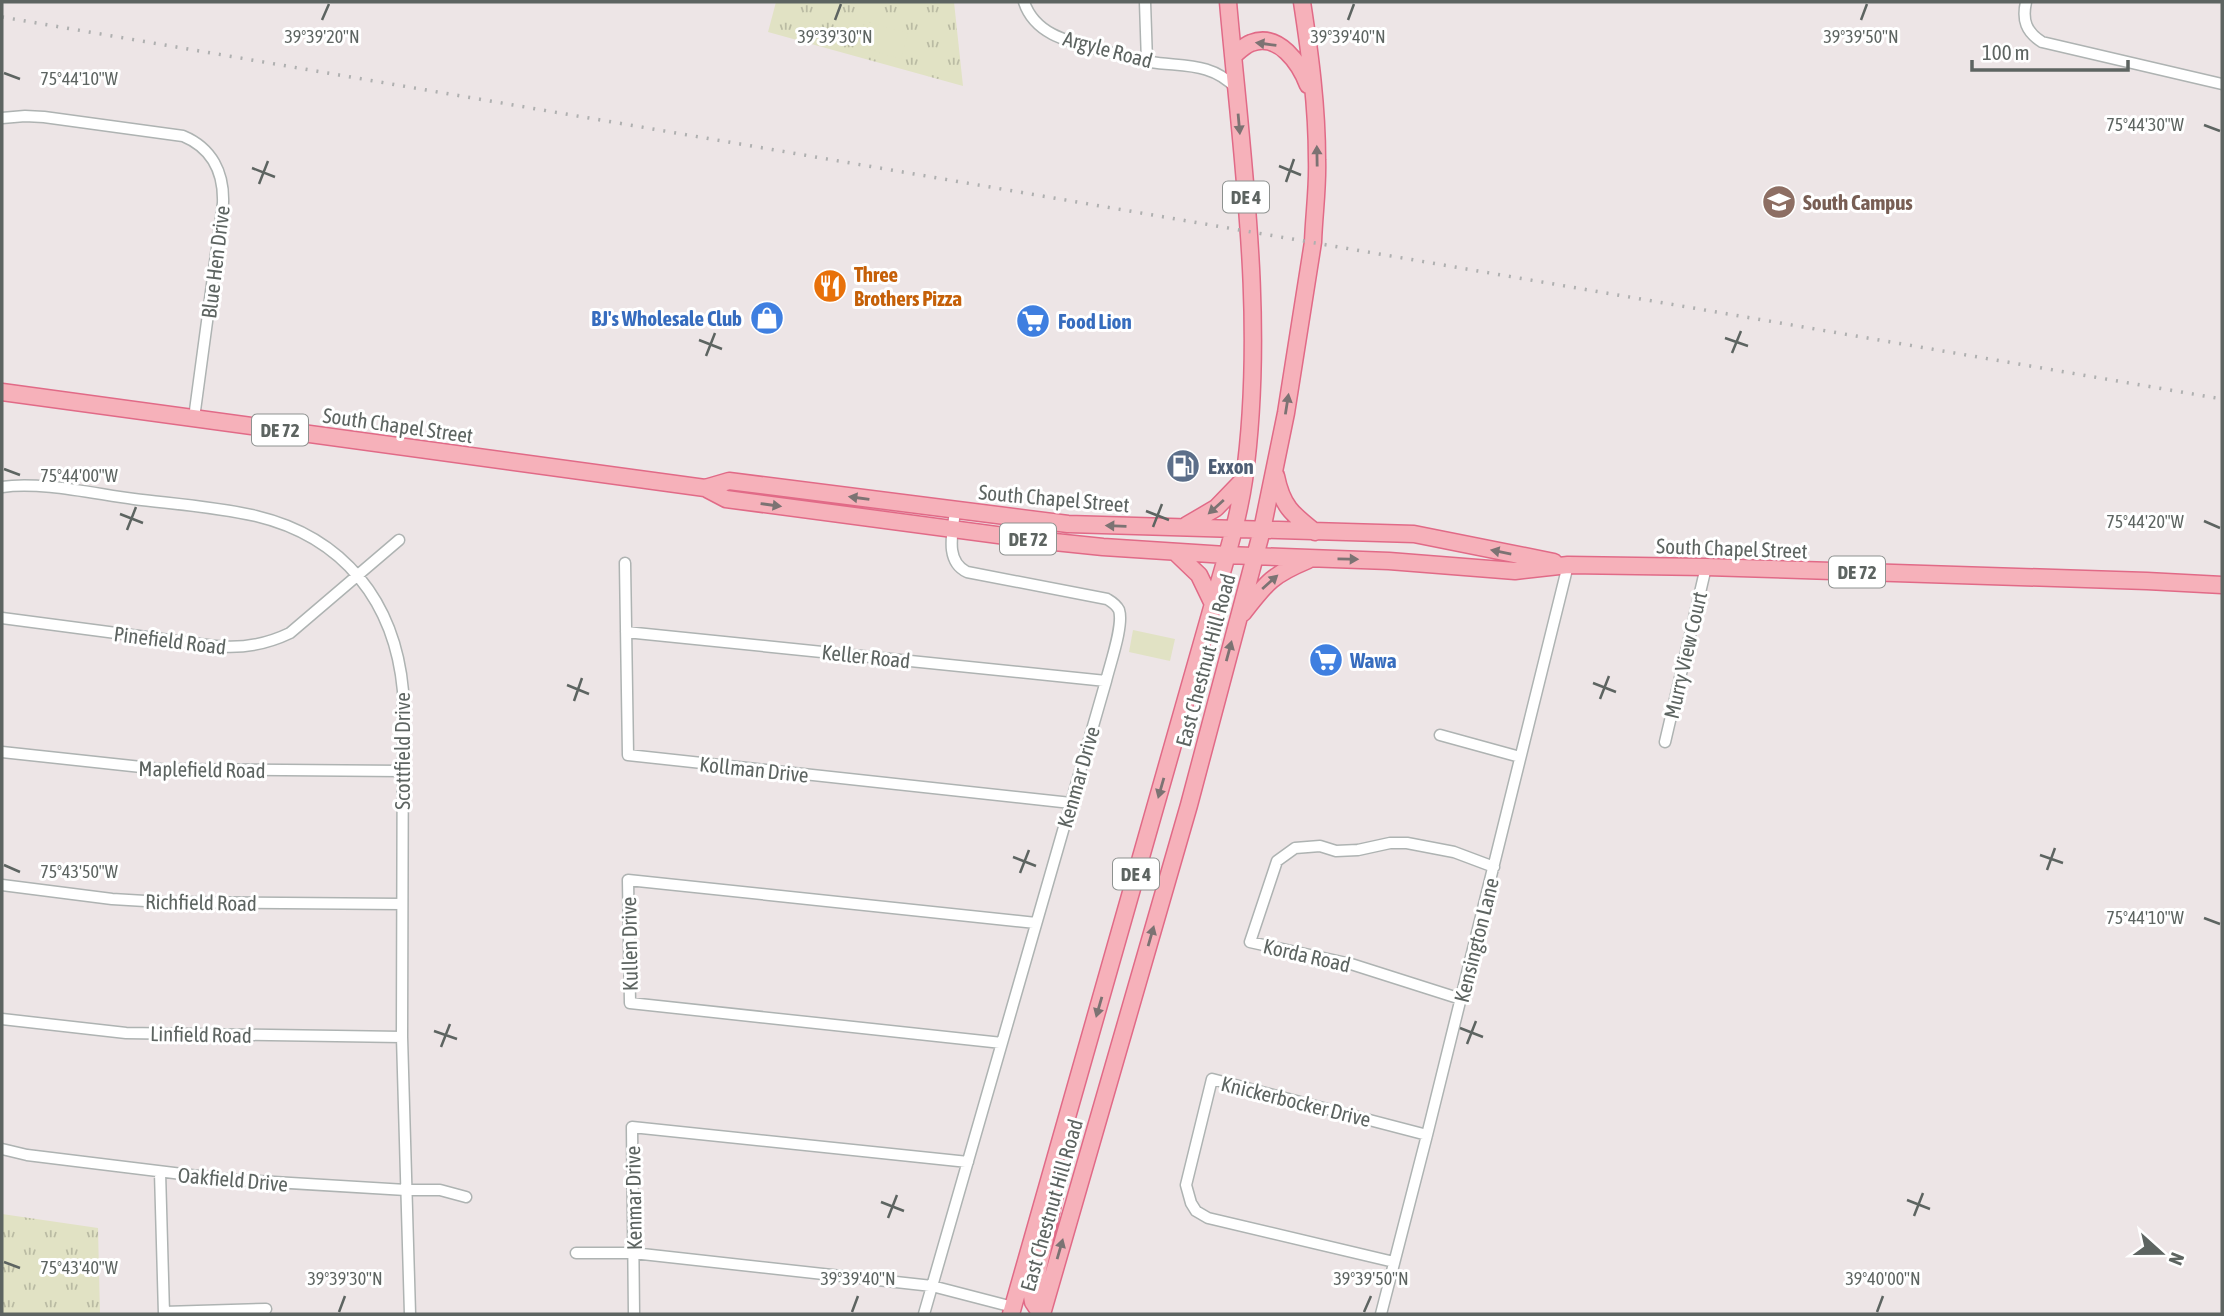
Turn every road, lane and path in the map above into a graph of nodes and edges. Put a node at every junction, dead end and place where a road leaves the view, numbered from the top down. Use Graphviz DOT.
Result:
graph roads {
  1 [pos="1024,2"];
  2 [pos="1145,2"];
  3 [pos="1228,2"];
  4 [pos="1302,2"];
  5 [pos="2026,2"];
  6 [pos="1233,56"];
  7 [pos="1147,62"];
  8 [pos="1208,69"];
  9 [pos="2222,84"];
  10 [pos="1236,89"];
  11 [pos="1315,107"];
  12 [pos="2,118"];
  13 [pos="2,392"];
  14 [pos="194,418"];
  15 [pos="1275,471"];
  16 [pos="1244,479"];
  17 [pos="2,487"];
  18 [pos="705,488"];
  19 [pos="955,510"];
  20 [pos="1182,528"];
  21 [pos="1233,529"];
  22 [pos="953,530"];
  23 [pos="1262,530"];
  24 [pos="1315,531"];
  25 [pos="398,540"];
  26 [pos="1175,552"];
  27 [pos="1226,555"];
  28 [pos="1255,556"];
  29 [pos="1313,558"];
  30 [pos="625,563"];
  31 [pos="1568,565"];
  32 [pos="1706,567"];
  33 [pos="358,576"];
  34 [pos="2222,586"];
  35 [pos="1213,604"];
  36 [pos="2,618"];
  37 [pos="1237,620"];
  38 [pos="626,632"];
  39 [pos="1106,681"];
  40 [pos="1440,735"];
  41 [pos="1665,742"];
  42 [pos="2,752"];
  43 [pos="1520,757"];
  44 [pos="403,771"];
  45 [pos="1071,803"];
  46 [pos="1494,867"];
  47 [pos="2,885"];
  48 [pos="402,904"];
  49 [pos="1036,923"];
  50 [pos="1461,999"];
  51 [pos="2,1018"];
  52 [pos="401,1037"];
  53 [pos="1002,1043"];
  54 [pos="1427,1135"];
  55 [pos="1060,1144"];
  56 [pos="2,1149"];
  57 [pos="968,1162"];
  58 [pos="160,1172"];
  59 [pos="406,1190"];
  60 [pos="466,1197"];
  61 [pos="634,1253"];
  62 [pos="576,1254"];
  63 [pos="1394,1262"];
  64 [pos="932,1286"];
  65 [pos="266,1309"];
  66 [pos="1015,1312"];
  67 [pos="164,1313"];
  68 [pos="410,1314"];
  69 [pos="635,1314"];
  70 [pos="924,1314"];
  71 [pos="1041,1314"];
  72 [pos="1381,1314"];
  1 -- 7 [label="street, Argyle Road"];
  2 -- 7 [label="street"];
  3 -- 6 [label="main road, East Chestnut Hill Road / DE 4"];
  4 -- 11 [label="main road, East Chestnut Hill Road / DE 4"];
  5 -- 9 [label="street"];
  6 -- 8 [label="street"];
  6 -- 10 [label="main road, East Chestnut Hill Road / DE 4"];
  11 -- 6 [label="main road, one-way"];
  7 -- 8 [label="street, Argyle Road"];
  8 -- 10 [label="street, Argyle Road"];
  10 -- 16 [label="main road, East Chestnut Hill Road / DE 4, one-way"];
  15 -- 11 [label="main road, East Chestnut Hill Road / DE 4, one-way"];
  12 -- 14 [label="street, Blue Hen Drive"];
  13 -- 14 [label="main road, South Chapel Street / DE 72"];
  14 -- 18 [label="main road, South Chapel Street / DE 72"];
  15 -- 23 [label="main road, East Chestnut Hill Road / DE 4"];
  15 -- 24 [label="main road"];
  16 -- 20 [label="main road, one-way"];
  16 -- 21 [label="main road, East Chestnut Hill Road / DE 4"];
  17 -- 33 [label="street, Scottfield Drive"];
  19 -- 18 [label="main road, South Chapel Street / DE 72, one-way"];
  18 -- 22 [label="main road, South Chapel Street / DE 72, one-way"];
  20 -- 19 [label="main road, South Chapel Street / DE 72, one-way"];
  19 -- 22 [label="street, Kenmar Drive"];
  20 -- 21 [label="main road, South Chapel Street / DE 72"];
  21 -- 23 [label="main road, South Chapel Street / DE 72"];
  21 -- 27 [label="main road, East Chestnut Hill Road / DE 4"];
  22 -- 26 [label="main road, South Chapel Street / DE 72"];
  22 -- 39 [label="street, Kenmar Drive"];
  23 -- 24 [label="main road, South Chapel Street / DE 72"];
  23 -- 28 [label="main road, East Chestnut Hill Road / DE 4"];
  31 -- 24 [label="main road, South Chapel Street / DE 72, one-way"];
  25 -- 33 [label="street, Pinefield Road"];
  26 -- 27 [label="main road, South Chapel Street / DE 72"];
  26 -- 35 [label="main road"];
  27 -- 28 [label="main road, South Chapel Street / DE 72"];
  27 -- 35 [label="main road, East Chestnut Hill Road / DE 4"];
  28 -- 29 [label="main road, South Chapel Street / DE 72"];
  28 -- 37 [label="main road, East Chestnut Hill Road / DE 4"];
  29 -- 31 [label="main road, South Chapel Street / DE 72, one-way"];
  37 -- 29 [label="main road, one-way"];
  30 -- 38 [label="street, Kollman Drive"];
  31 -- 32 [label="main road, South Chapel Street / DE 72"];
  31 -- 43 [label="street, Kensington Lane"];
  32 -- 34 [label="main road, South Chapel Street / DE 72"];
  32 -- 41 [label="street, Murry View Court"];
  33 -- 36 [label="street, Pinefield Road"];
  33 -- 44 [label="street, Scottfield Drive"];
  35 -- 55 [label="main road, East Chestnut Hill Road / DE 4, one-way"];
  71 -- 37 [label="main road, East Chestnut Hill Road / DE 4, one-way"];
  38 -- 39 [label="street, Keller Road"];
  38 -- 45 [label="street, Kollman Drive"];
  39 -- 45 [label="street, Kenmar Drive"];
  40 -- 43 [label="street"];
  42 -- 44 [label="street, Maplefield Road"];
  43 -- 46 [label="street, Kensington Lane"];
  44 -- 48 [label="street, Scottfield Drive"];
  45 -- 49 [label="street, Kenmar Drive"];
  46 -- 50 [label="street, Kensington Lane"];
  46 -- 50 [label="street, Korda Road"];
  47 -- 48 [label="street, Richfield Road"];
  48 -- 52 [label="street, Scottfield Drive"];
  49 -- 53 [label="street, Kenmar Drive"];
  49 -- 53 [label="street, Kullen Drive"];
  50 -- 54 [label="street, Kensington Lane"];
  51 -- 52 [label="street, Linfield Road"];
  52 -- 59 [label="street, Scottfield Drive"];
  53 -- 57 [label="street, Kenmar Drive"];
  54 -- 63 [label="street, Kensington Lane"];
  54 -- 63 [label="street, Knickerbocker Drive"];
  55 -- 66 [label="main road, East Chestnut Hill Road / DE 4"];
  55 -- 71 [label="main road"];
  56 -- 58 [label="street, Oakfield Drive"];
  57 -- 61 [label="street, Kenmar Drive"];
  57 -- 64 [label="street, Kenmar Drive"];
  58 -- 59 [label="street, Oakfield Drive"];
  58 -- 67 [label="street"];
  59 -- 60 [label="street, Oakfield Drive"];
  59 -- 68 [label="street, Scottfield Drive"];
  61 -- 62 [label="street"];
  61 -- 64 [label="street"];
  61 -- 69 [label="street, Kenmar Drive"];
  63 -- 72 [label="street, Kensington Lane"];
  64 -- 66 [label="street"];
  64 -- 70 [label="street, Kenmar Drive"];
  65 -- 67 [label="street"];
}
